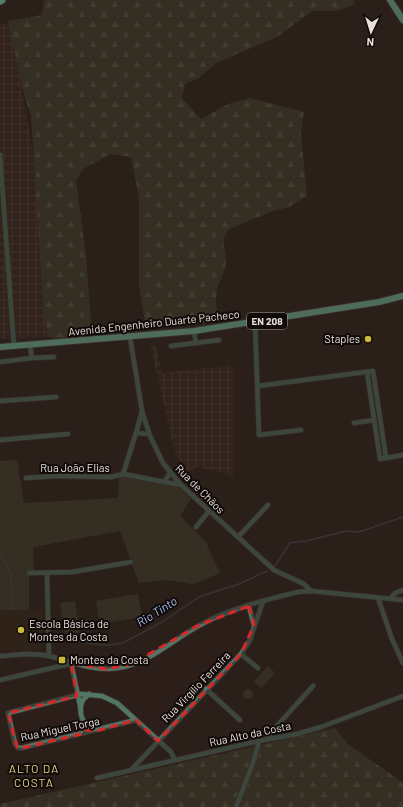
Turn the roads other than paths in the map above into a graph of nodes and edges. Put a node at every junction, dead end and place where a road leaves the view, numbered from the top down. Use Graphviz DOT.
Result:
graph roads {
  1 [pos="390,0"];
  2 [pos="403,20"];
  3 [pos="0,155"];
  4 [pos="403,296"];
  5 [pos="255,323"];
  6 [pos="194,331"];
  7 [pos="130,337"];
  8 [pos="219,340"];
  9 [pos="196,343"];
  10 [pos="30,346"];
  11 [pos="171,346"];
  12 [pos="0,347"];
  13 [pos="14,347"];
  14 [pos="54,357"];
  15 [pos="32,358"];
  16 [pos="0,362"];
  17 [pos="367,372"];
  18 [pos="258,386"];
  19 [pos="56,397"];
  20 [pos="0,401"];
  21 [pos="142,411"];
  22 [pos="374,420"];
  23 [pos="354,423"];
  24 [pos="301,430"];
  25 [pos="136,433"];
  26 [pos="68,434"];
  27 [pos="149,434"];
  28 [pos="0,440"];
  29 [pos="403,455"];
  30 [pos="386,458"];
  31 [pos="170,473"];
  32 [pos="122,474"];
  33 [pos="26,478"];
  34 [pos="164,482"];
  35 [pos="181,486"];
  36 [pos="268,505"];
  37 [pos="209,511"];
  38 [pos="196,526"];
  39 [pos="238,536"];
  40 [pos="131,562"];
  41 [pos="29,573"];
  42 [pos="47,573"];
  43 [pos="403,590"];
  44 [pos="311,591"];
  45 [pos="378,598"];
  46 [pos="390,598"];
  47 [pos="403,600"];
  48 [pos="263,601"];
  49 [pos="248,606"];
  50 [pos="254,625"];
  51 [pos="241,654"];
  52 [pos="0,656"];
  53 [pos="49,656"];
  54 [pos="71,663"];
  55 [pos="403,663"];
  56 [pos="258,668"];
  57 [pos="0,680"];
  58 [pos="313,686"];
  59 [pos="206,689"];
  60 [pos="89,694"];
  61 [pos="77,695"];
  62 [pos="403,696"];
  63 [pos="81,710"];
  64 [pos="136,720"];
  65 [pos="240,720"];
  66 [pos="84,725"];
  67 [pos="96,731"];
  68 [pos="81,734"];
  69 [pos="268,739"];
  70 [pos="158,741"];
  71 [pos="259,741"];
  72 [pos="142,756"];
  73 [pos="175,760"];
  74 [pos="147,766"];
  75 [pos="131,770"];
  76 [pos="97,778"];
  77 [pos="236,807"];
  1 -- 2 [label="main road"];
  3 -- 13 [label="street"];
  4 -- 5 [label="main road, Avenida Engenheiro Duarte Pacheco / EN 208"];
  5 -- 6 [label="main road, Avenida Engenheiro Duarte Pacheco / EN 208"];
  5 -- 18 [label="street"];
  6 -- 7 [label="main road, Avenida Engenheiro Duarte Pacheco / EN 208"];
  6 -- 9 [label="street"];
  7 -- 10 [label="main road, Avenida Engenheiro Duarte Pacheco / EN 208"];
  7 -- 21 [label="street, Rua de Chãos"];
  8 -- 9 [label="street"];
  9 -- 11 [label="street"];
  10 -- 13 [label="main road, Avenida Engenheiro Duarte Pacheco / EN 208"];
  10 -- 15 [label="street"];
  12 -- 13 [label="main road, Avenida Engenheiro Duarte Pacheco / EN 208"];
  14 -- 15 [label="street"];
  15 -- 16 [label="street"];
  17 -- 18 [label="street"];
  17 -- 22 [label="street"];
  17 -- 30 [label="street"];
  18 -- 24 [label="street"];
  19 -- 20 [label="street"];
  21 -- 25 [label="street"];
  21 -- 27 [label="street, Rua de Chãos"];
  22 -- 23 [label="street"];
  22 -- 30 [label="street"];
  25 -- 27 [label="street"];
  25 -- 32 [label="street"];
  26 -- 28 [label="street"];
  27 -- 31 [label="street, Rua de Chãos"];
  29 -- 30 [label="street"];
  31 -- 34 [label="street"];
  31 -- 35 [label="street, Rua de Chãos"];
  32 -- 33 [label="street, Rua João Elias"];
  32 -- 34 [label="street, Rua João Elias"];
  34 -- 35 [label="street, Rua João Elias"];
  35 -- 37 [label="street, Rua de Chãos"];
  36 -- 39 [label="street"];
  37 -- 38 [label="street"];
  37 -- 39 [label="street, Rua de Chãos"];
  39 -- 44 [label="street, Rua de Chãos"];
  40 -- 42 [label="street"];
  41 -- 42 [label="street"];
  42 -- 53 [label="street"];
  43 -- 46 [label="street"];
  44 -- 45 [label="street"];
  44 -- 48 [label="street"];
  45 -- 46 [label="street"];
  45 -- 55 [label="street"];
  46 -- 47 [label="street"];
  48 -- 49 [label="street"];
  48 -- 50 [label="street, Rua Virgílio Ferreira"];
  49 -- 50 [label="street"];
  49 -- 54 [label="street"];
  50 -- 51 [label="street, Rua Virgílio Ferreira"];
  51 -- 56 [label="street"];
  51 -- 59 [label="street, Rua Virgílio Ferreira"];
  52 -- 53 [label="street"];
  53 -- 54 [label="street"];
  54 -- 57 [label="street"];
  54 -- 61 [label="street"];
  58 -- 69 [label="street"];
  59 -- 65 [label="street"];
  59 -- 70 [label="street, Rua Virgílio Ferreira"];
  60 -- 61 [label="street, Rua Miguel Torga"];
  60 -- 63 [label="street"];
  60 -- 64 [label="street, Rua Miguel Torga"];
  61 -- 63 [label="street"];
  61 -- 68 [label="street, Rua Miguel Torga"];
  62 -- 69 [label="street, Rua Alto da Costa"];
  63 -- 66 [label="street"];
  64 -- 67 [label="street, Rua Miguel Torga"];
  64 -- 70 [label="street, Rua Miguel Torga"];
  66 -- 67 [label="street"];
  66 -- 68 [label="street"];
  67 -- 68 [label="street, Rua Miguel Torga"];
  69 -- 71 [label="street, Rua Alto da Costa"];
  70 -- 72 [label="street, Rua Virgílio Ferreira"];
  70 -- 73 [label="street, Rua Miguel Torga"];
  71 -- 73 [label="street, Rua Alto da Costa"];
  71 -- 77 [label="street"];
  72 -- 74 [label="street"];
  72 -- 75 [label="street, Rua Virgílio Ferreira"];
  73 -- 74 [label="street, Rua Alto da Costa"];
  74 -- 75 [label="street, Rua Alto da Costa"];
  75 -- 76 [label="street, Rua Alto da Costa"];
}
